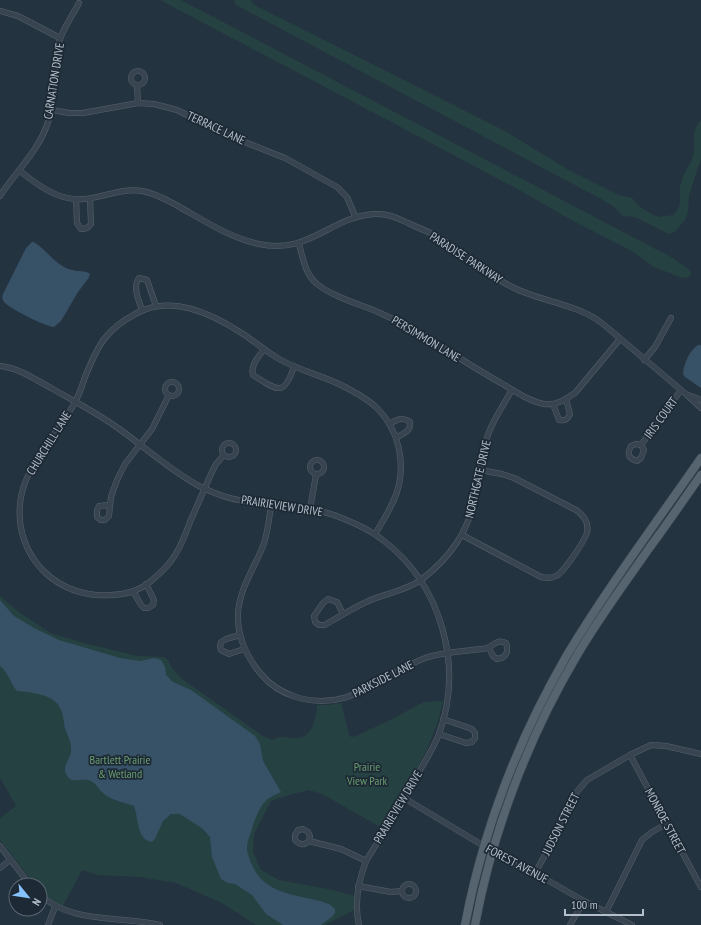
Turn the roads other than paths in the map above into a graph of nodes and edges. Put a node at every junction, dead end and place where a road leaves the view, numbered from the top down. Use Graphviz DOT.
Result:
graph roads {
  1 [pos="79,3"];
  2 [pos="0,11"];
  3 [pos="60,38"];
  4 [pos="138,85"];
  5 [pos="138,103"];
  6 [pos="52,110"];
  7 [pos="20,171"];
  8 [pos="0,196"];
  9 [pos="90,199"];
  10 [pos="76,200"];
  11 [pos="355,216"];
  12 [pos="299,244"];
  13 [pos="156,306"];
  14 [pos="142,310"];
  15 [pos="671,318"];
  16 [pos="620,339"];
  17 [pos="264,349"];
  18 [pos="644,360"];
  19 [pos="0,366"];
  20 [pos="294,366"];
  21 [pos="512,390"];
  22 [pos="681,390"];
  23 [pos="168,395"];
  24 [pos="687,395"];
  25 [pos="566,399"];
  26 [pos="701,400"];
  27 [pos="75,402"];
  28 [pos="553,404"];
  29 [pos="701,408"];
  30 [pos="389,424"];
  31 [pos="396,438"];
  32 [pos="140,445"];
  33 [pos="641,445"];
  34 [pos="224,454"];
  35 [pos="701,458"];
  36 [pos="480,470"];
  37 [pos="316,475"];
  38 [pos="701,475"];
  39 [pos="205,489"];
  40 [pos="109,505"];
  41 [pos="271,505"];
  42 [pos="310,509"];
  43 [pos="375,534"];
  44 [pos="462,535"];
  45 [pos="420,580"];
  46 [pos="146,584"];
  47 [pos="133,591"];
  48 [pos="343,614"];
  49 [pos="240,635"];
  50 [pos="489,648"];
  51 [pos="244,649"];
  52 [pos="448,653"];
  53 [pos="443,719"];
  54 [pos="439,734"];
  55 [pos="701,754"];
  56 [pos="630,755"];
  57 [pos="404,798"];
  58 [pos="666,824"];
  59 [pos="309,841"];
  60 [pos="0,846"];
  61 [pos="484,846"];
  62 [pos="493,852"];
  63 [pos="10,860"];
  64 [pos="366,861"];
  65 [pos="0,868"];
  66 [pos="535,873"];
  67 [pos="24,877"];
  68 [pos="358,886"];
  69 [pos="701,887"];
  70 [pos="402,891"];
  71 [pos="48,901"];
  72 [pos="584,902"];
  73 [pos="55,907"];
  74 [pos="606,912"];
  75 [pos="124,923"];
  76 [pos="138,923"];
  77 [pos="48,925"];
  78 [pos="160,925"];
  79 [pos="359,925"];
  80 [pos="465,925"];
  81 [pos="475,925"];
  82 [pos="570,925"];
  83 [pos="632,925"];
  1 -- 3 [label="street, CARNATION DRIVE"];
  2 -- 3 [label="street"];
  3 -- 6 [label="street, CARNATION DRIVE"];
  4 -- 5 [label="street"];
  5 -- 6 [label="street, TERRACE LANE"];
  5 -- 11 [label="street, TERRACE LANE"];
  6 -- 7 [label="street, CARNATION DRIVE"];
  7 -- 8 [label="street, CARNATION DRIVE"];
  7 -- 10 [label="street, PARADISE PARKWAY"];
  9 -- 10 [label="street, PARADISE PARKWAY"];
  9 -- 10 [label="street"];
  9 -- 12 [label="street, PARADISE PARKWAY"];
  11 -- 12 [label="street, PARADISE PARKWAY"];
  11 -- 16 [label="street, PARADISE PARKWAY"];
  12 -- 21 [label="street, PERSIMMON LANE"];
  13 -- 14 [label="street, CHURCHILL LANE"];
  13 -- 14 [label="street"];
  13 -- 17 [label="street, CHURCHILL LANE"];
  14 -- 27 [label="street, CHURCHILL LANE"];
  15 -- 18 [label="street"];
  16 -- 18 [label="street, PARADISE PARKWAY"];
  16 -- 25 [label="street"];
  17 -- 20 [label="street, CHURCHILL LANE"];
  17 -- 20 [label="street"];
  18 -- 22 [label="street, PARADISE PARKWAY"];
  19 -- 27 [label="street, PRAIRIEVIEW DRIVE"];
  20 -- 30 [label="street, CHURCHILL LANE"];
  21 -- 28 [label="street, PERSIMMON LANE"];
  21 -- 36 [label="street, NORTHGATE DRIVE"];
  22 -- 24 [label="street, PARADISE PARKWAY"];
  22 -- 33 [label="street, IRIS COURT"];
  23 -- 32 [label="street"];
  24 -- 26 [label="street, PARADISE PARKWAY"];
  24 -- 29 [label="street, PARADISE PARKWAY"];
  25 -- 28 [label="street"];
  25 -- 28 [label="street"];
  27 -- 32 [label="street, PRAIRIEVIEW DRIVE"];
  27 -- 47 [label="street, CHURCHILL LANE"];
  30 -- 31 [label="street, CHURCHILL LANE"];
  30 -- 31 [label="street"];
  31 -- 43 [label="street, CHURCHILL LANE"];
  32 -- 39 [label="street, PRAIRIEVIEW DRIVE"];
  32 -- 40 [label="street"];
  34 -- 39 [label="street, CHURCHILL LANE"];
  35 -- 61 [label="main road"];
  36 -- 44 [label="street, NORTHGATE DRIVE"];
  36 -- 44 [label="street"];
  37 -- 42 [label="street"];
  38 -- 62 [label="main road"];
  39 -- 41 [label="street, PRAIRIEVIEW DRIVE"];
  39 -- 46 [label="street, CHURCHILL LANE"];
  41 -- 42 [label="street, PRAIRIEVIEW DRIVE"];
  41 -- 49 [label="street, PARKSIDE LANE"];
  42 -- 43 [label="street, PRAIRIEVIEW DRIVE"];
  43 -- 45 [label="street, PRAIRIEVIEW DRIVE"];
  44 -- 45 [label="street, NORTHGATE DRIVE"];
  45 -- 48 [label="street, NORTHGATE DRIVE"];
  45 -- 52 [label="street, PRAIRIEVIEW DRIVE"];
  46 -- 47 [label="street, CHURCHILL LANE"];
  46 -- 47 [label="street"];
  48 -- 48 [label="street, NORTHGATE DRIVE"];
  49 -- 51 [label="street, PARKSIDE LANE"];
  49 -- 51 [label="street"];
  50 -- 52 [label="street, PARKSIDE LANE"];
  51 -- 52 [label="street, PARKSIDE LANE"];
  52 -- 53 [label="street, PRAIRIEVIEW DRIVE"];
  53 -- 54 [label="street, PRAIRIEVIEW DRIVE"];
  53 -- 54 [label="street"];
  54 -- 57 [label="street, PRAIRIEVIEW DRIVE"];
  55 -- 56 [label="street, JUDSON STREET"];
  56 -- 58 [label="street, MONROE STREET"];
  56 -- 66 [label="street, JUDSON STREET"];
  57 -- 61 [label="street, FOREST AVENUE"];
  57 -- 64 [label="street, PRAIRIEVIEW DRIVE"];
  58 -- 69 [label="street, MONROE STREET"];
  58 -- 74 [label="street"];
  59 -- 64 [label="street"];
  60 -- 63 [label="street"];
  61 -- 62 [label="street, FOREST AVENUE"];
  61 -- 80 [label="main road"];
  62 -- 66 [label="street, FOREST AVENUE"];
  62 -- 81 [label="main road"];
  63 -- 65 [label="street"];
  63 -- 67 [label="street"];
  64 -- 68 [label="street, PRAIRIEVIEW DRIVE"];
  66 -- 72 [label="street, FOREST AVENUE"];
  68 -- 70 [label="street"];
  68 -- 79 [label="street, PRAIRIEVIEW DRIVE"];
  71 -- 73 [label="street"];
  72 -- 74 [label="street, FOREST AVENUE"];
  72 -- 82 [label="street"];
  73 -- 75 [label="street"];
  73 -- 77 [label="street"];
  74 -- 83 [label="street, FOREST AVENUE"];
  75 -- 76 [label="street"];
  76 -- 78 [label="street"];
}
